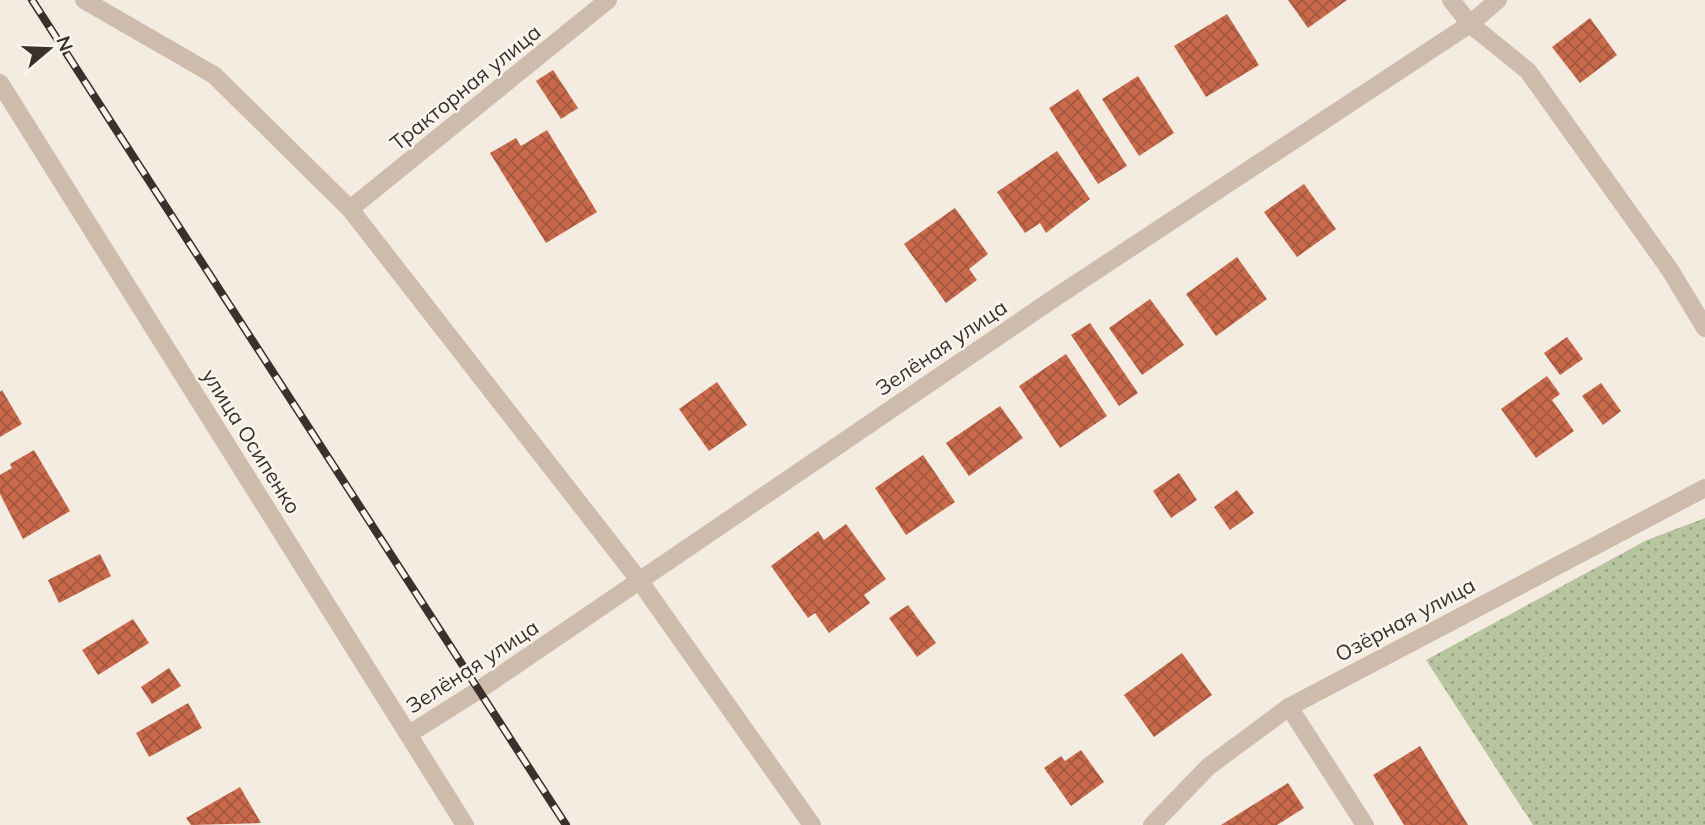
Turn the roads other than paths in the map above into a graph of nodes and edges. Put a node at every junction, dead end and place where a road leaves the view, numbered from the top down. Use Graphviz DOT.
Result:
graph roads {
  1 [pos="84,0"];
  2 [pos="608,0"];
  3 [pos="1451,0"];
  4 [pos="1498,0"];
  5 [pos="1470,24"];
  6 [pos="0,83"];
  7 [pos="350,209"];
  8 [pos="1705,328"];
  9 [pos="1705,488"];
  10 [pos="639,580"];
  11 [pos="1289,707"];
  12 [pos="409,734"];
  13 [pos="465,825"];
  14 [pos="812,825"];
  15 [pos="1152,825"];
  16 [pos="1365,825"];
  1 -- 7 [label="street"];
  2 -- 7 [label="street, Тракторная улица"];
  3 -- 5 [label="street"];
  4 -- 5 [label="street, Зелёная улица"];
  5 -- 8 [label="street"];
  5 -- 10 [label="street, Зелёная улица"];
  6 -- 12 [label="street, улица Осипенко"];
  7 -- 10 [label="street"];
  9 -- 11 [label="street, Озёрная улица"];
  10 -- 12 [label="street, Зелёная улица"];
  10 -- 14 [label="street"];
  11 -- 15 [label="street, Озёрная улица"];
  11 -- 16 [label="street"];
  12 -- 13 [label="street, улица Осипенко"];
}
